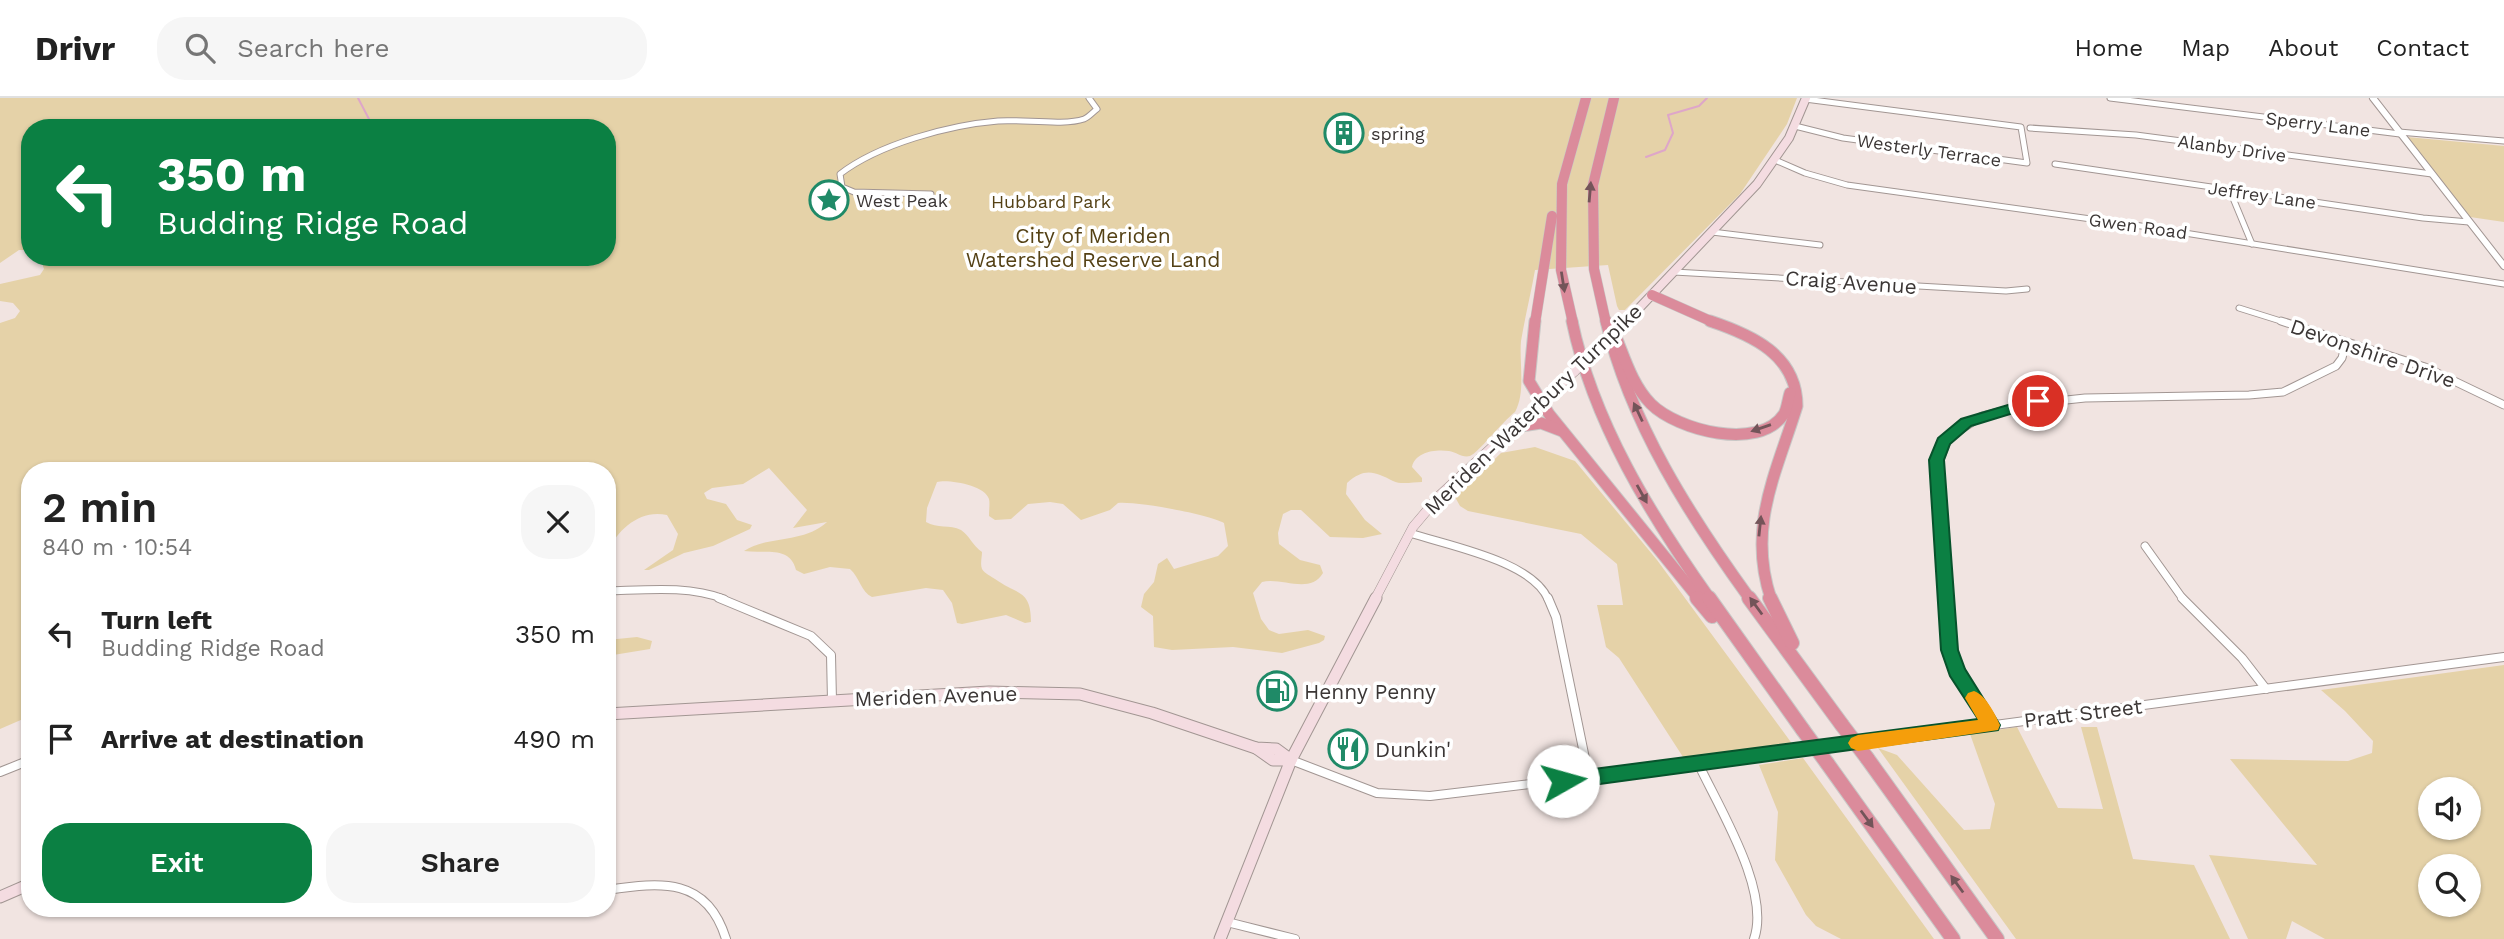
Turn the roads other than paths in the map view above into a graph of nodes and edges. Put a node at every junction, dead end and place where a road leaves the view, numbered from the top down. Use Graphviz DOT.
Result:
graph roads {
  1 [pos="1089,98"];
  2 [pos="1586,98"];
  3 [pos="1614,98"];
  4 [pos="1805,98"];
  5 [pos="2110,98"];
  6 [pos="2373,98"];
  7 [pos="1795,126"];
  8 [pos="2030,128"];
  9 [pos="2400,133"];
  10 [pos="2504,141"];
  11 [pos="1775,160"];
  12 [pos="2055,164"];
  13 [pos="2432,174"];
  14 [pos="1560,190"];
  15 [pos="2230,191"];
  16 [pos="931,194"];
  17 [pos="2469,222"];
  18 [pos="1712,232"];
  19 [pos="2252,244"];
  20 [pos="1820,246"];
  21 [pos="2504,266"];
  22 [pos="1677,269"];
  23 [pos="2504,284"];
  24 [pos="2027,289"];
  25 [pos="1652,295"];
  26 [pos="1599,301"];
  27 [pos="2239,308"];
  28 [pos="1706,320"];
  29 [pos="2346,342"];
  30 [pos="1541,402"];
  31 [pos="2504,405"];
  32 [pos="1515,427"];
  33 [pos="1562,431"];
  34 [pos="1409,533"];
  35 [pos="2145,546"];
  36 [pos="616,591"];
  37 [pos="2504,657"];
  38 [pos="2266,689"];
  39 [pos="1777,694"];
  40 [pos="832,701"];
  41 [pos="1825,701"];
  42 [pos="616,713"];
  43 [pos="1842,725"];
  44 [pos="1991,725"];
  45 [pos="1867,758"];
  46 [pos="1292,760"];
  47 [pos="21,764"];
  48 [pos="1698,764"];
  49 [pos="0,772"];
  50 [pos="1590,778"];
  51 [pos="21,888"];
  52 [pos="616,889"];
  53 [pos="0,897"];
  54 [pos="1227,922"];
  55 [pos="726,939"];
  56 [pos="1220,939"];
  57 [pos="1295,939"];
  58 [pos="1754,939"];
  59 [pos="1953,939"];
  60 [pos="1997,939"];
  1 -- 16 [label="street"];
  2 -- 14 [label="highway"];
  26 -- 3 [label="highway, one-way"];
  4 -- 7 [label="main road, Meriden-Waterbury Turnpike"];
  4 -- 7 [label="street, Westerly Terrace"];
  5 -- 9 [label="street, Sperry Lane"];
  6 -- 9 [label="street"];
  7 -- 11 [label="main road, Meriden-Waterbury Turnpike"];
  8 -- 13 [label="street, Alanby Drive"];
  9 -- 10 [label="street, Sperry Lane"];
  9 -- 13 [label="street"];
  11 -- 18 [label="main road, Meriden-Waterbury Turnpike"];
  11 -- 19 [label="street, Gwen Road"];
  12 -- 15 [label="street, Jeffrey Lane"];
  13 -- 17 [label="street"];
  14 -- 30 [label="highway"];
  14 -- 39 [label="highway, one-way"];
  15 -- 17 [label="street, Jeffrey Lane"];
  15 -- 19 [label="street"];
  17 -- 21 [label="street"];
  18 -- 20 [label="street"];
  18 -- 22 [label="main road, Meriden-Waterbury Turnpike"];
  19 -- 23 [label="street, Gwen Road"];
  22 -- 24 [label="street, Craig Avenue"];
  22 -- 25 [label="main road, Meriden-Waterbury Turnpike"];
  25 -- 28 [label="highway"];
  25 -- 30 [label="main road, Meriden-Waterbury Turnpike, bridge"];
  28 -- 26 [label="highway, one-way"];
  41 -- 26 [label="highway, one-way"];
  27 -- 29 [label="street, Devonshire Drive"];
  41 -- 28 [label="highway, one-way"];
  29 -- 31 [label="street, Devonshire Drive"];
  29 -- 44 [label="street"];
  30 -- 32 [label="main road, Meriden-Waterbury Turnpike"];
  30 -- 33 [label="highway"];
  32 -- 33 [label="highway"];
  32 -- 34 [label="main road, Meriden-Waterbury Turnpike"];
  33 -- 39 [label="highway"];
  34 -- 46 [label="main road, Meriden-Waterbury Turnpike"];
  34 -- 50 [label="street"];
  35 -- 38 [label="street"];
  36 -- 40 [label="street"];
  37 -- 38 [label="street, Pratt Street"];
  38 -- 44 [label="street, Pratt Street"];
  39 -- 59 [label="highway, one-way, bridge"];
  40 -- 42 [label="main road, Meriden Avenue"];
  40 -- 46 [label="main road, Meriden Avenue"];
  41 -- 43 [label="highway"];
  43 -- 45 [label="highway, bridge"];
  44 -- 48 [label="street, Pratt Street"];
  60 -- 45 [label="highway, one-way"];
  46 -- 50 [label="street, Pratt Street"];
  46 -- 54 [label="main road, Meriden-Waterbury Turnpike"];
  47 -- 49 [label="street"];
  48 -- 50 [label="street, Pratt Street"];
  48 -- 58 [label="street"];
  51 -- 53 [label="main road"];
  52 -- 55 [label="street"];
  54 -- 56 [label="main road, Meriden-Waterbury Turnpike"];
  54 -- 57 [label="street"];
}
